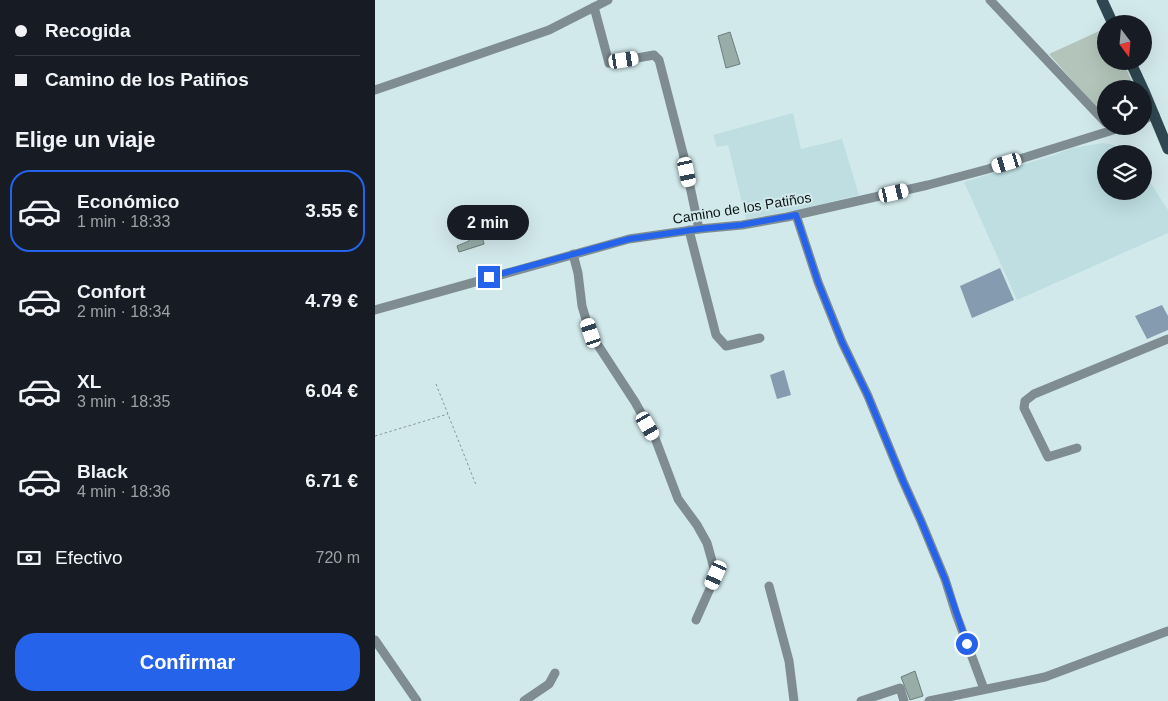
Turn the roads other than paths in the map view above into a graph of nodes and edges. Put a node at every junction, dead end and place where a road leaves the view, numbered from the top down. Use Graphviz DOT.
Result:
graph roads {
  1 [pos="608,0"];
  2 [pos="990,0"];
  3 [pos="1102,0"];
  4 [pos="595,7"];
  5 [pos="1109,15"];
  6 [pos="375,90"];
  7 [pos="1097,113"];
  8 [pos="1152,122"];
  9 [pos="1097,133"];
  10 [pos="1168,149"];
  11 [pos="796,215"];
  12 [pos="699,229"];
  13 [pos="689,230"];
  14 [pos="573,254"];
  15 [pos="375,310"];
  16 [pos="760,338"];
  17 [pos="1168,339"];
  18 [pos="1077,448"];
  19 [pos="769,586"];
  20 [pos="696,620"];
  21 [pos="1168,631"];
  22 [pos="375,640"];
  23 [pos="555,673"];
  24 [pos="984,689"];
  25 [pos="417,701"];
  26 [pos="524,701"];
  27 [pos="794,701"];
  28 [pos="861,701"];
  29 [pos="903,701"];
  30 [pos="929,701"];
  1 -- 4 [label="street"];
  2 -- 7 [label="street"];
  3 -- 5 [label="main road"];
  4 -- 6 [label="street"];
  4 -- 12 [label="street"];
  8 -- 10 [label="main road"];
  9 -- 11 [label="street, Camino de los Patiños"];
  11 -- 12 [label="street, Camino de los Patiños"];
  11 -- 24 [label="street"];
  12 -- 13 [label="street, Camino de los Patiños"];
  13 -- 14 [label="street, Camino de los Patiños"];
  13 -- 16 [label="street"];
  14 -- 15 [label="street, Camino de los Patiños"];
  14 -- 20 [label="street"];
  17 -- 18 [label="street"];
  19 -- 27 [label="street"];
  21 -- 24 [label="street"];
  22 -- 25 [label="street"];
  23 -- 26 [label="street"];
  24 -- 30 [label="street"];
  28 -- 29 [label="street"];
}
